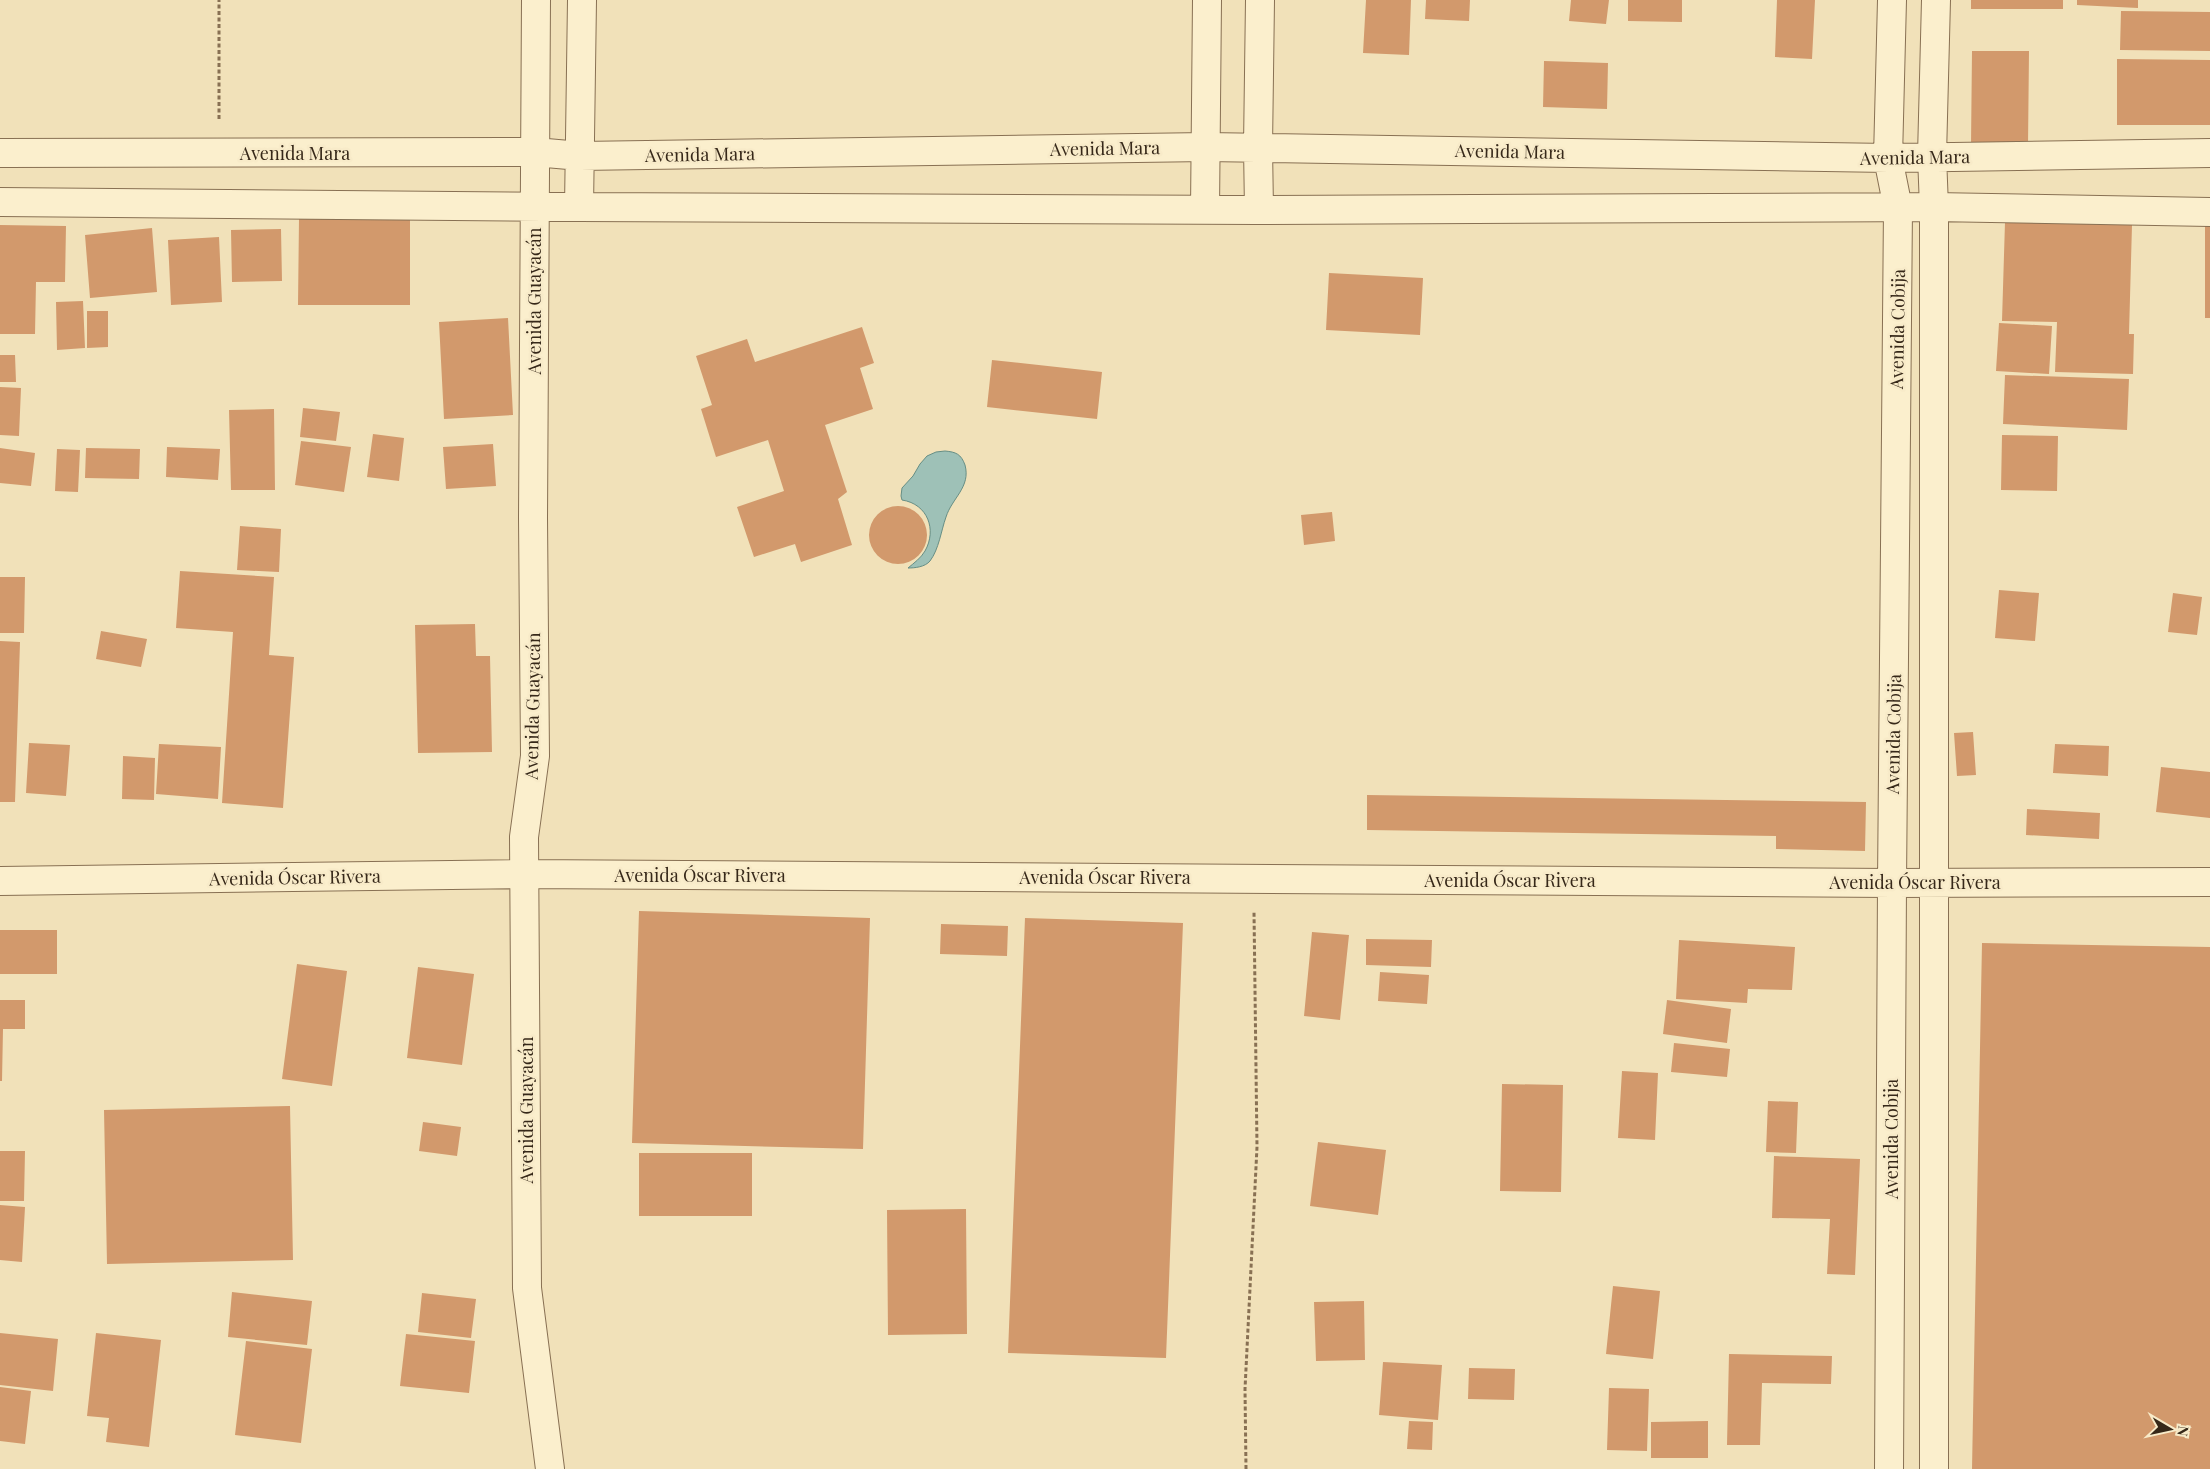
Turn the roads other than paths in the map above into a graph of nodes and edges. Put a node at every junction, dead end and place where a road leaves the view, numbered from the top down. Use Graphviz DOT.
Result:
graph roads {
  1 [pos="536,0"];
  2 [pos="582,0"];
  3 [pos="1207,0"];
  4 [pos="1260,0"];
  5 [pos="1892,0"];
  6 [pos="1936,0"];
  7 [pos="1206,147"];
  8 [pos="1258,147"];
  9 [pos="535,152"];
  10 [pos="2210,153"];
  11 [pos="0,154"];
  12 [pos="580,156"];
  13 [pos="1932,156"];
  14 [pos="1888,158"];
  15 [pos="0,202"];
  16 [pos="534,206"];
  17 [pos="579,207"];
  18 [pos="1934,207"];
  19 [pos="1898,208"];
  20 [pos="1204,210"];
  21 [pos="1259,210"];
  22 [pos="2210,212"];
  23 [pos="524,874"];
  24 [pos="0,881"];
  25 [pos="1934,881"];
  26 [pos="2210,882"];
  27 [pos="1892,883"];
  28 [pos="550,1469"];
  29 [pos="1889,1469"];
  30 [pos="1934,1469"];
  1 -- 9 [label="street, Avenida Guayacán"];
  2 -- 12 [label="street"];
  3 -- 7 [label="street"];
  4 -- 8 [label="street"];
  5 -- 14 [label="street, Avenida Cobija"];
  6 -- 13 [label="street, Avenida Cobija"];
  7 -- 8 [label="street, Avenida Mara"];
  7 -- 12 [label="street, Avenida Mara"];
  7 -- 20 [label="street"];
  8 -- 14 [label="street, Avenida Mara"];
  8 -- 21 [label="street"];
  9 -- 11 [label="street, Avenida Mara"];
  9 -- 12 [label="street, Avenida Mara"];
  9 -- 16 [label="street, Avenida Guayacán"];
  10 -- 13 [label="street, Avenida Mara"];
  12 -- 17 [label="street"];
  13 -- 14 [label="street, Avenida Mara"];
  13 -- 18 [label="street, Avenida Cobija"];
  14 -- 19 [label="street, Avenida Cobija"];
  15 -- 16 [label="street"];
  16 -- 17 [label="street"];
  16 -- 23 [label="street, Avenida Guayacán"];
  17 -- 20 [label="street"];
  18 -- 19 [label="street"];
  18 -- 22 [label="street"];
  18 -- 25 [label="street, Avenida Cobija"];
  19 -- 21 [label="street"];
  19 -- 27 [label="street, Avenida Cobija"];
  20 -- 21 [label="street"];
  23 -- 24 [label="street, Avenida Óscar Rivera"];
  23 -- 27 [label="street, Avenida Óscar Rivera"];
  23 -- 28 [label="street, Avenida Guayacán"];
  25 -- 26 [label="street, Avenida Óscar Rivera"];
  25 -- 27 [label="street, Avenida Óscar Rivera"];
  25 -- 30 [label="street, Avenida Cobija"];
  27 -- 29 [label="street, Avenida Cobija"];
}
